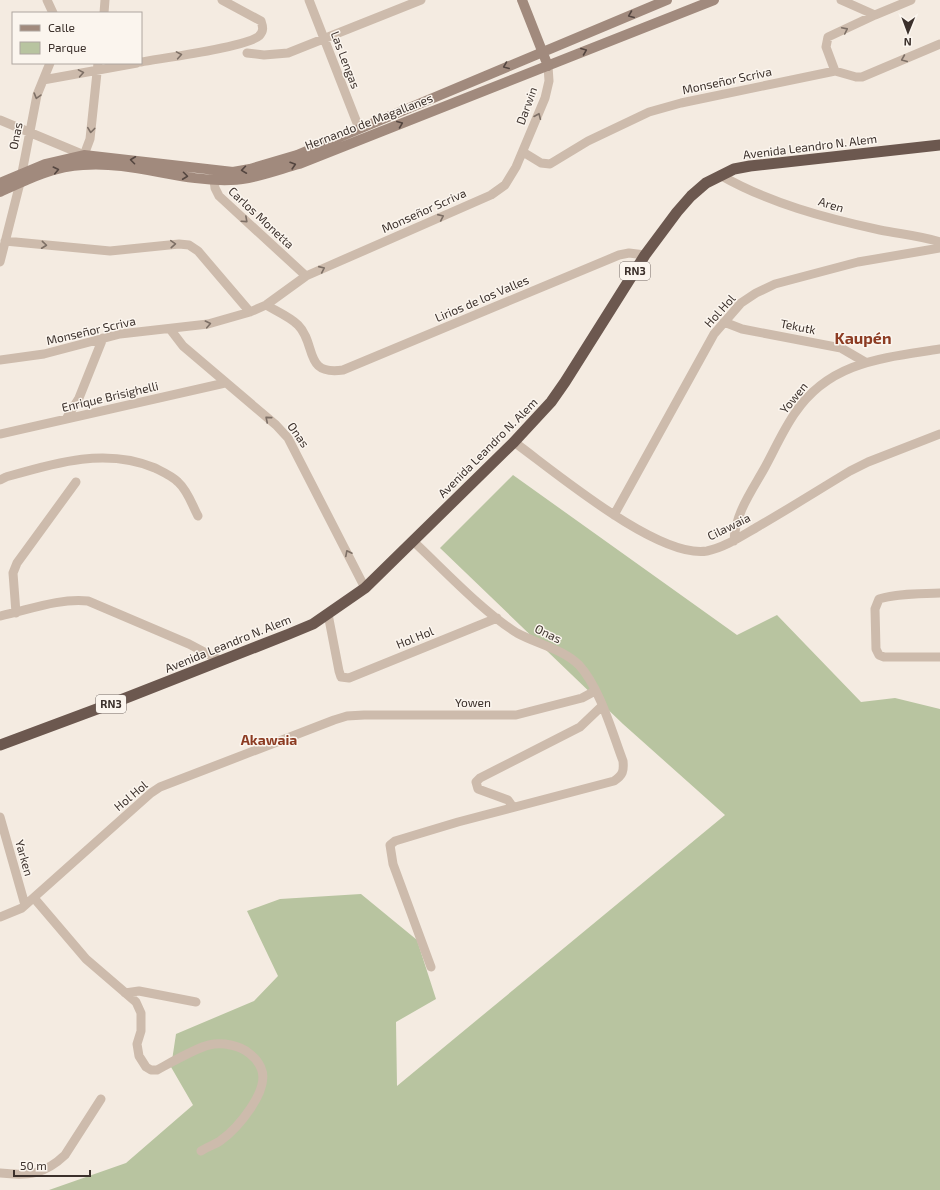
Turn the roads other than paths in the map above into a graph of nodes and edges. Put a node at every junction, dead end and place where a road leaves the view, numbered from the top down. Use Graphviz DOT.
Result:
graph roads {
  1 [pos="47,0"];
  2 [pos="105,0"];
  3 [pos="222,0"];
  4 [pos="309,0"];
  5 [pos="421,0"];
  6 [pos="522,0"];
  7 [pos="667,0"];
  8 [pos="714,0"];
  9 [pos="841,0"];
  10 [pos="911,0"];
  11 [pos="53,12"];
  12 [pos="104,12"];
  13 [pos="875,15"];
  14 [pos="325,39"];
  15 [pos="940,44"];
  16 [pos="542,52"];
  17 [pos="247,53"];
  18 [pos="142,62"];
  19 [pos="50,64"];
  20 [pos="127,64"];
  21 [pos="548,66"];
  22 [pos="98,67"];
  23 [pos="835,71"];
  24 [pos="43,80"];
  25 [pos="0,120"];
  26 [pos="359,128"];
  27 [pos="29,131"];
  28 [pos="940,145"];
  29 [pos="523,152"];
  30 [pos="84,155"];
  31 [pos="213,175"];
  32 [pos="720,175"];
  33 [pos="20,179"];
  34 [pos="0,183"];
  35 [pos="0,192"];
  36 [pos="5,241"];
  37 [pos="940,242"];
  38 [pos="940,248"];
  39 [pos="645,255"];
  40 [pos="0,262"];
  41 [pos="306,276"];
  42 [pos="266,305"];
  43 [pos="250,312"];
  44 [pos="724,322"];
  45 [pos="170,328"];
  46 [pos="103,338"];
  47 [pos="940,349"];
  48 [pos="0,360"];
  49 [pos="865,362"];
  50 [pos="225,383"];
  51 [pos="66,419"];
  52 [pos="0,434"];
  53 [pos="940,434"];
  54 [pos="514,442"];
  55 [pos="0,480"];
  56 [pos="76,482"];
  57 [pos="614,515"];
  58 [pos="198,516"];
  59 [pos="413,541"];
  60 [pos="734,541"];
  61 [pos="365,588"];
  62 [pos="940,593"];
  63 [pos="16,613"];
  64 [pos="328,614"];
  65 [pos="0,616"];
  66 [pos="497,618"];
  67 [pos="940,657"];
  68 [pos="222,661"];
  69 [pos="595,690"];
  70 [pos="602,706"];
  71 [pos="348,716"];
  72 [pos="0,745"];
  73 [pos="513,807"];
  74 [pos="0,817"];
  75 [pos="34,898"];
  76 [pos="25,905"];
  77 [pos="0,917"];
  78 [pos="431,967"];
  79 [pos="125,993"];
  80 [pos="196,1002"];
  81 [pos="101,1099"];
  82 [pos="201,1151"];
  83 [pos="0,1173"];
  1 -- 11 [label="street"];
  2 -- 12 [label="street"];
  18 -- 3 [label="street, one-way"];
  4 -- 14 [label="street, Las Lengas"];
  5 -- 14 [label="street"];
  6 -- 16 [label="main road, Darwin"];
  7 -- 16 [label="main road, Hernando de Magallanes, one-way"];
  21 -- 8 [label="main road, Hernando de Magallanes, one-way"];
  9 -- 13 [label="street"];
  10 -- 13 [label="street"];
  23 -- 13 [label="street, one-way"];
  14 -- 17 [label="street"];
  14 -- 26 [label="street, Las Lengas"];
  15 -- 23 [label="street, one-way"];
  16 -- 21 [label="main road, Darwin"];
  16 -- 26 [label="main road, Hernando de Magallanes, one-way"];
  19 -- 24 [label="street, Onas"];
  20 -- 22 [label="street"];
  29 -- 21 [label="street, Darwin, one-way"];
  31 -- 21 [label="main road, Hernando de Magallanes, one-way"];
  24 -- 22 [label="street, one-way"];
  22 -- 30 [label="street, one-way"];
  23 -- 29 [label="street, Monseñor Scriva"];
  24 -- 27 [label="street, Onas, one-way"];
  25 -- 27 [label="street, Hernando de Magallanes"];
  26 -- 31 [label="main road, Hernando de Magallanes, one-way"];
  27 -- 30 [label="street, Hernando de Magallanes"];
  27 -- 33 [label="street, Onas"];
  28 -- 32 [label="highway, Avenida Leandro N. Alem / RN3"];
  41 -- 29 [label="street, Monseñor Scriva, one-way"];
  31 -- 30 [label="main road, Hernando de Magallanes, one-way"];
  30 -- 33 [label="main road"];
  33 -- 31 [label="main road, Hernando de Magallanes, one-way"];
  31 -- 41 [label="street, Carlos Monetta, one-way"];
  32 -- 37 [label="street, Aren"];
  32 -- 39 [label="highway, Avenida Leandro N. Alem / RN3"];
  33 -- 34 [label="main road"];
  33 -- 35 [label="main road"];
  33 -- 36 [label="street, Onas"];
  36 -- 40 [label="street, Onas"];
  36 -- 43 [label="street, one-way"];
  38 -- 44 [label="street, Hol Hol"];
  39 -- 42 [label="street, Lirios de los Valles"];
  39 -- 54 [label="highway, Avenida Leandro N. Alem / RN3"];
  41 -- 42 [label="street, Monseñor Scriva"];
  42 -- 43 [label="street, Monseñor Scriva"];
  45 -- 43 [label="street, Monseñor Scriva, one-way"];
  44 -- 49 [label="street, Tekutk"];
  44 -- 57 [label="street, Hol Hol"];
  45 -- 46 [label="street, Monseñor Scriva"];
  45 -- 50 [label="street, Onas"];
  46 -- 48 [label="street, Monseñor Scriva"];
  46 -- 51 [label="street"];
  47 -- 49 [label="street, Yowen"];
  49 -- 60 [label="street, Yowen"];
  50 -- 51 [label="street, Enrique Brisighelli"];
  61 -- 50 [label="street, Onas, one-way"];
  51 -- 52 [label="street, Enrique Brisighelli"];
  53 -- 60 [label="street, Cilawaia"];
  54 -- 57 [label="street, Cilawaia"];
  54 -- 59 [label="highway, Avenida Leandro N. Alem / RN3"];
  55 -- 58 [label="street"];
  56 -- 63 [label="street"];
  57 -- 60 [label="street, Cilawaia"];
  59 -- 61 [label="highway, Avenida Leandro N. Alem / RN3"];
  59 -- 66 [label="street, Onas"];
  61 -- 64 [label="highway, Avenida Leandro N. Alem / RN3"];
  62 -- 67 [label="street"];
  63 -- 65 [label="street"];
  63 -- 68 [label="street"];
  64 -- 66 [label="street, Hol Hol"];
  64 -- 68 [label="highway, Avenida Leandro N. Alem / RN3"];
  66 -- 69 [label="street, Onas"];
  68 -- 72 [label="highway, Avenida Leandro N. Alem / RN3"];
  69 -- 70 [label="street, Onas"];
  69 -- 71 [label="street, Yowen"];
  70 -- 73 [label="street, Onas"];
  70 -- 73 [label="street"];
  71 -- 75 [label="street, Hol Hol"];
  73 -- 78 [label="street"];
  74 -- 76 [label="street, Yarken"];
  75 -- 76 [label="street, Hol Hol"];
  75 -- 79 [label="street"];
  76 -- 77 [label="street, Hol Hol"];
  79 -- 80 [label="street"];
  79 -- 82 [label="street"];
  81 -- 83 [label="street"];
}
